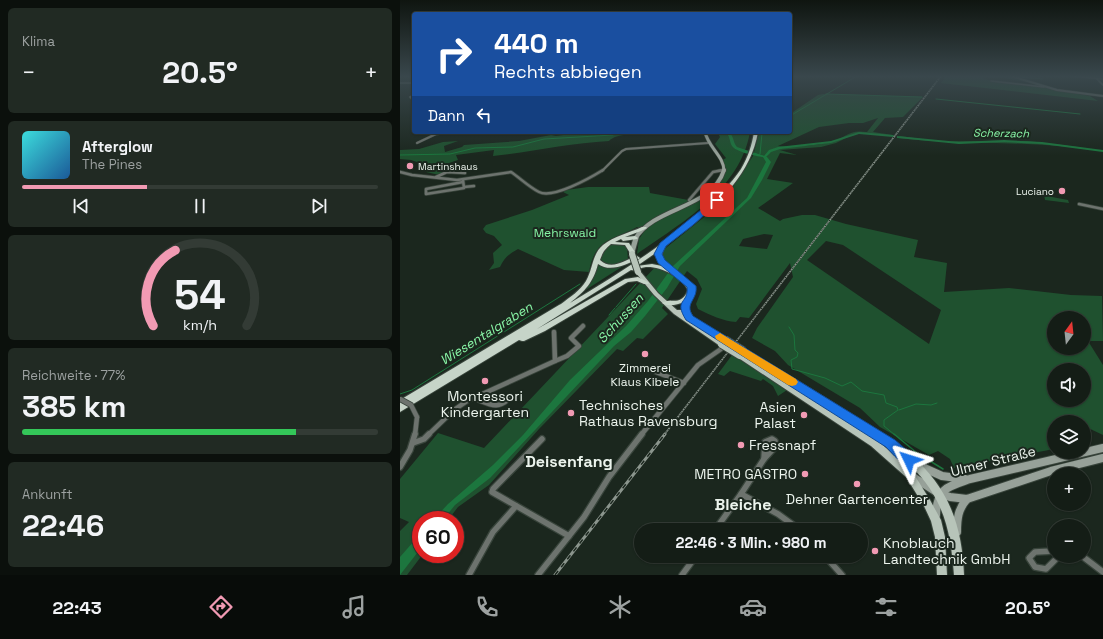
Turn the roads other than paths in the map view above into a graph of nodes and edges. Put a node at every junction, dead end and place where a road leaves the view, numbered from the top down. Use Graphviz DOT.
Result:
graph roads {
  1 [pos="437,134"];
  2 [pos="706,134"];
  3 [pos="753,134"];
  4 [pos="755,134"];
  5 [pos="417,143"];
  6 [pos="708,143"];
  7 [pos="751,149"];
  8 [pos="748,155"];
  9 [pos="724,170"];
  10 [pos="400,172"];
  11 [pos="465,173"];
  12 [pos="435,177"];
  13 [pos="463,181"];
  14 [pos="423,185"];
  15 [pos="474,186"];
  16 [pos="464,187"];
  17 [pos="426,189"];
  18 [pos="689,200"];
  19 [pos="1079,204"];
  20 [pos="1103,209"];
  21 [pos="644,228"];
  22 [pos="619,238"];
  23 [pos="635,238"];
  24 [pos="609,244"];
  25 [pos="663,244"];
  26 [pos="632,253"];
  27 [pos="639,257"];
  28 [pos="614,278"];
  29 [pos="686,281"];
  30 [pos="646,283"];
  31 [pos="665,303"];
  32 [pos="686,303"];
  33 [pos="564,305"];
  34 [pos="672,308"];
  35 [pos="690,318"];
  36 [pos="583,326"];
  37 [pos="554,332"];
  38 [pos="723,344"];
  39 [pos="492,353"];
  40 [pos="741,353"];
  41 [pos="555,361"];
  42 [pos="643,367"];
  43 [pos="684,383"];
  44 [pos="511,397"];
  45 [pos="400,398"];
  46 [pos="472,398"];
  47 [pos="400,404"];
  48 [pos="400,409"];
  49 [pos="542,439"];
  50 [pos="413,443"];
  51 [pos="1103,448"];
  52 [pos="1103,458"];
  53 [pos="764,459"];
  54 [pos="909,460"];
  55 [pos="400,467"];
  56 [pos="909,474"];
  57 [pos="970,479"];
  58 [pos="741,494"];
  59 [pos="939,495"];
  60 [pos="967,499"];
  61 [pos="516,506"];
  62 [pos="936,520"];
  63 [pos="720,523"];
  64 [pos="790,523"];
  65 [pos="569,536"];
  66 [pos="957,543"];
  67 [pos="1047,551"];
  68 [pos="691,563"];
  69 [pos="831,563"];
  70 [pos="1052,563"];
  71 [pos="1091,563"];
  72 [pos="1103,572"];
  73 [pos="469,575"];
  74 [pos="538,575"];
  75 [pos="682,575"];
  76 [pos="842,575"];
  77 [pos="942,575"];
  78 [pos="959,575"];
  1 -- 5 [label="street"];
  2 -- 6 [label="main road"];
  3 -- 7 [label="highway"];
  4 -- 7 [label="highway"];
  6 -- 9 [label="main road"];
  6 -- 13 [label="street"];
  7 -- 8 [label="highway"];
  8 -- 25 [label="highway"];
  8 -- 27 [label="highway"];
  9 -- 18 [label="street"];
  9 -- 21 [label="main road"];
  10 -- 12 [label="street"];
  11 -- 12 [label="street"];
  12 -- 13 [label="street"];
  13 -- 16 [label="street"];
  13 -- 17 [label="street"];
  14 -- 17 [label="street"];
  15 -- 16 [label="street"];
  16 -- 17 [label="street"];
  19 -- 20 [label="street"];
  21 -- 22 [label="highway"];
  21 -- 23 [label="main road"];
  22 -- 23 [label="highway"];
  22 -- 33 [label="highway"];
  23 -- 24 [label="highway"];
  23 -- 26 [label="main road"];
  24 -- 26 [label="highway"];
  24 -- 27 [label="highway"];
  25 -- 28 [label="highway"];
  25 -- 29 [label="highway"];
  26 -- 30 [label="main road, bridge"];
  27 -- 33 [label="highway"];
  28 -- 29 [label="highway"];
  28 -- 39 [label="highway"];
  29 -- 31 [label="highway"];
  29 -- 32 [label="highway"];
  30 -- 31 [label="main road"];
  30 -- 39 [label="highway"];
  31 -- 34 [label="main road"];
  32 -- 34 [label="highway"];
  32 -- 35 [label="highway"];
  33 -- 47 [label="highway"];
  34 -- 35 [label="main road"];
  34 -- 38 [label="main road"];
  35 -- 38 [label="main road"];
  36 -- 41 [label="street"];
  37 -- 41 [label="street"];
  38 -- 40 [label="main road, bridge"];
  38 -- 43 [label="street"];
  39 -- 48 [label="highway"];
  40 -- 54 [label="main road"];
  40 -- 56 [label="main road"];
  41 -- 46 [label="street"];
  42 -- 43 [label="street"];
  43 -- 65 [label="street"];
  44 -- 46 [label="street"];
  45 -- 50 [label="street, bridge"];
  46 -- 50 [label="street"];
  49 -- 61 [label="street"];
  50 -- 55 [label="street"];
  51 -- 57 [label="main road, Ulmer Straße"];
  52 -- 60 [label="main road, Ulmer Straße"];
  53 -- 58 [label="street"];
  54 -- 57 [label="main road"];
  54 -- 59 [label="main road"];
  56 -- 59 [label="main road, Ulmer Straße"];
  56 -- 62 [label="main road"];
  57 -- 59 [label="main road, Ulmer Straße"];
  58 -- 63 [label="street"];
  58 -- 64 [label="street"];
  59 -- 60 [label="main road, Ulmer Straße"];
  59 -- 62 [label="main road"];
  59 -- 66 [label="main road"];
  60 -- 66 [label="main road"];
  61 -- 65 [label="street"];
  61 -- 73 [label="street"];
  62 -- 77 [label="main road"];
  65 -- 74 [label="street"];
  66 -- 78 [label="main road"];
  67 -- 70 [label="street"];
  68 -- 75 [label="street"];
  69 -- 76 [label="street"];
  71 -- 72 [label="street"];
}
